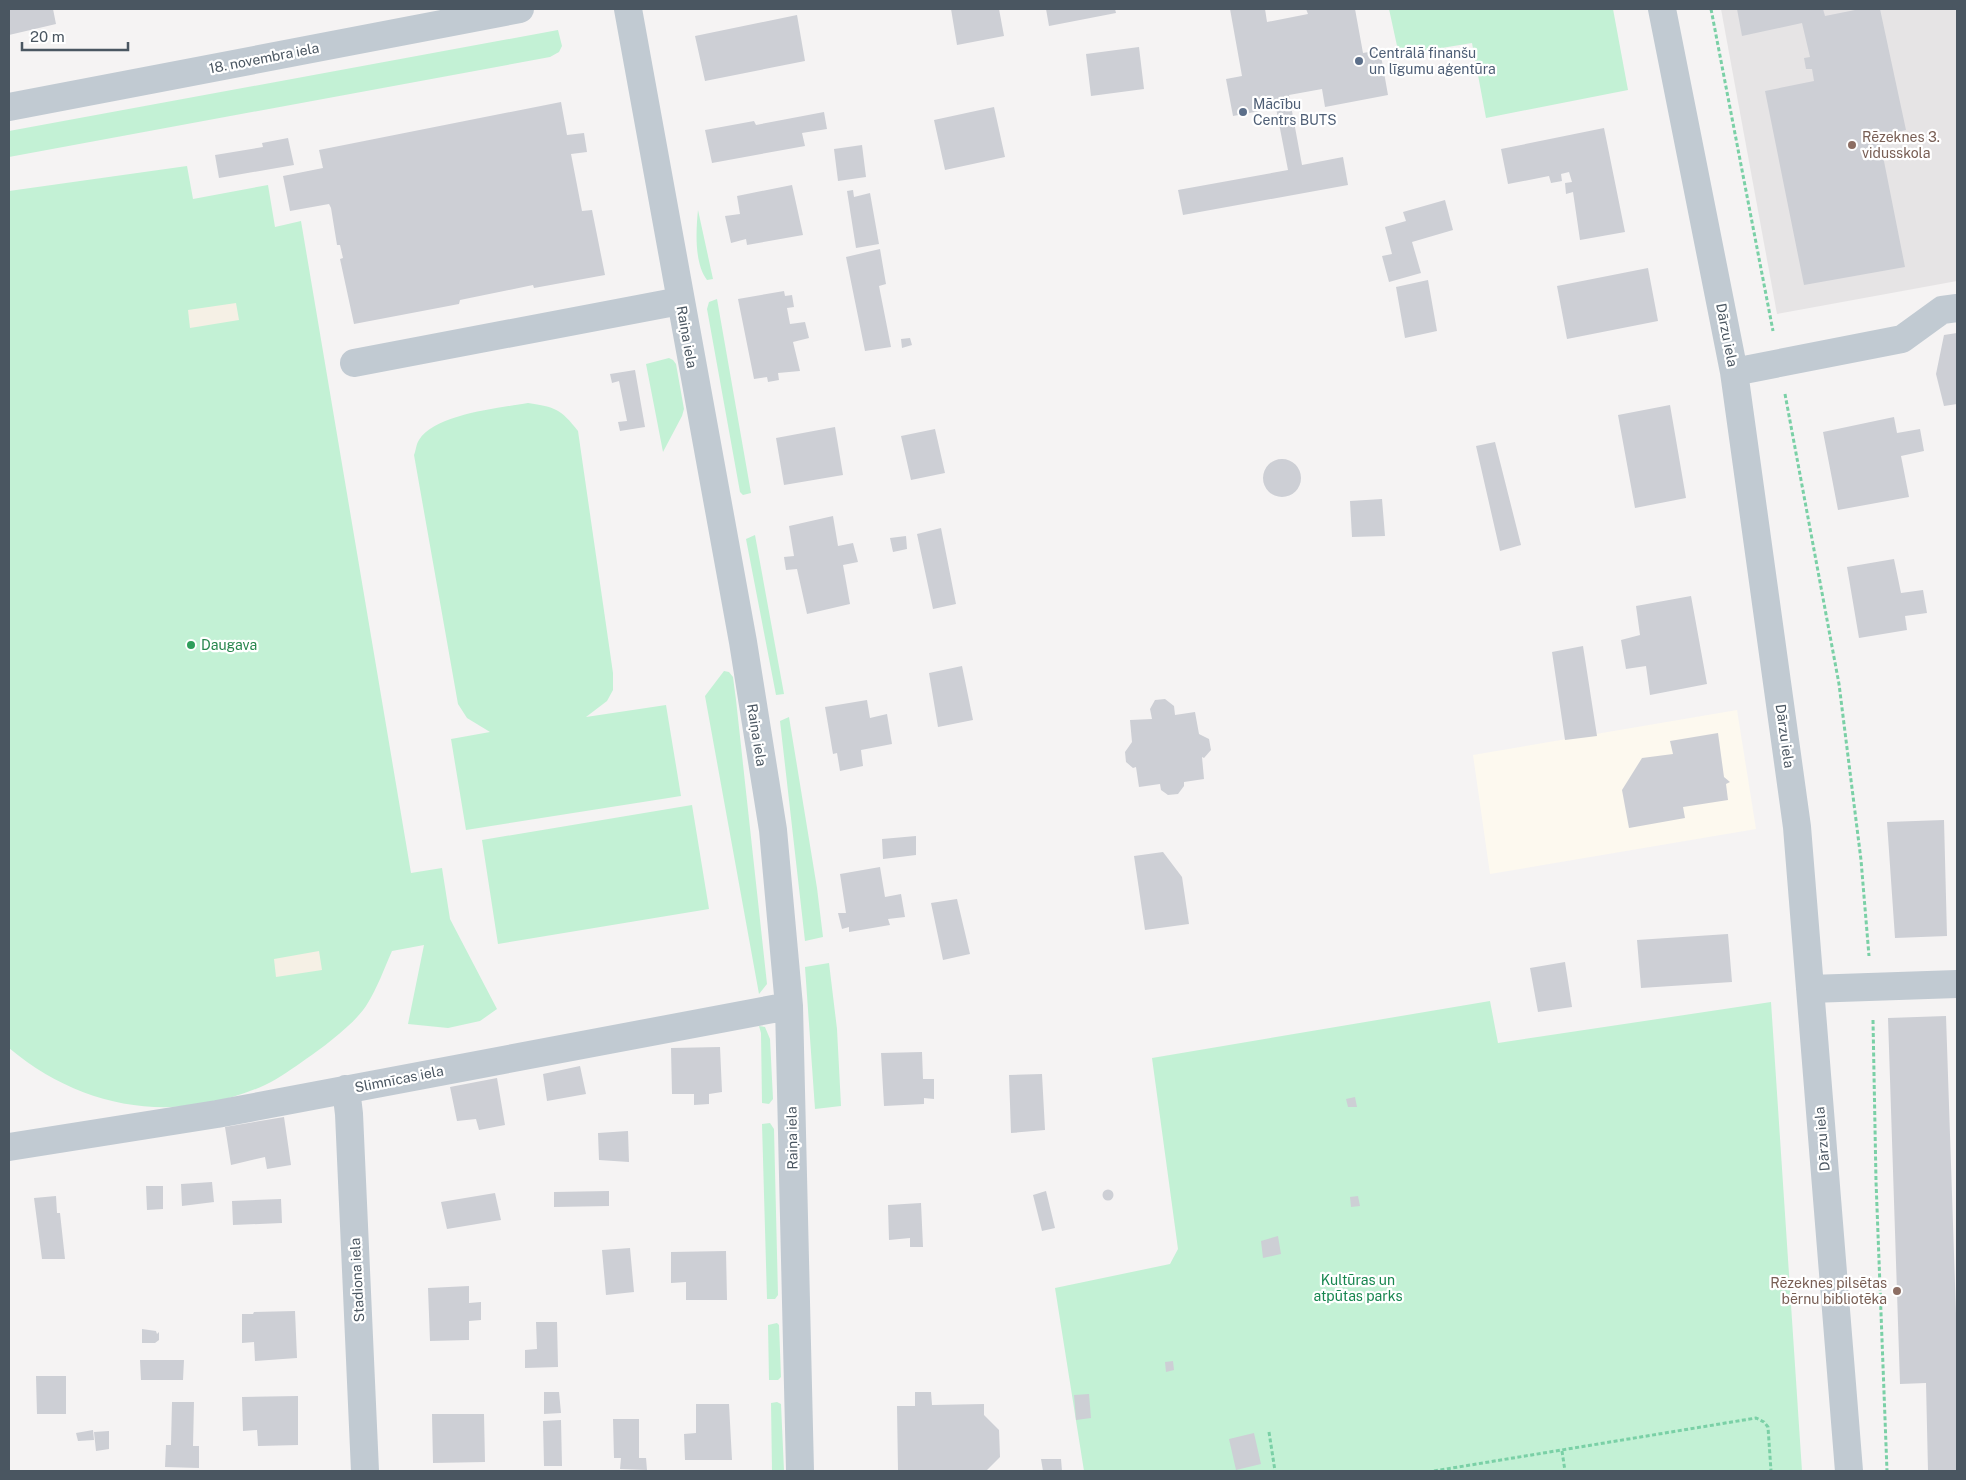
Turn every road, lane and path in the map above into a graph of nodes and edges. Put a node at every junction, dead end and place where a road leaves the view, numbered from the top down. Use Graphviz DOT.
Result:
graph roads {
  1 [pos="520,9"];
  2 [pos="628,9"];
  3 [pos="1662,9"];
  4 [pos="1711,9"];
  5 [pos="9,107"];
  6 [pos="680,301"];
  7 [pos="1957,308"];
  8 [pos="354,363"];
  9 [pos="1780,364"];
  10 [pos="1734,372"];
  11 [pos="1957,984"];
  12 [pos="1871,986"];
  13 [pos="1810,989"];
  14 [pos="788,1006"];
  15 [pos="346,1089"];
  16 [pos="9,1147"];
  17 [pos="1269,1432"];
  18 [pos="1562,1451"];
  19 [pos="365,1471"];
  20 [pos="800,1471"];
  21 [pos="1275,1471"];
  22 [pos="1434,1471"];
  23 [pos="1565,1471"];
  24 [pos="1771,1471"];
  25 [pos="1849,1471"];
  26 [pos="1887,1471"];
  1 -- 5 [label="street, 18. novembra iela"];
  2 -- 6 [label="street, Raiņa iela"];
  3 -- 10 [label="street, Dārzu iela"];
  4 -- 9 [label="path"];
  6 -- 8 [label="street"];
  6 -- 14 [label="street, Raiņa iela"];
  7 -- 9 [label="street"];
  9 -- 10 [label="street"];
  9 -- 12 [label="path"];
  10 -- 13 [label="street, Dārzu iela"];
  11 -- 12 [label="street"];
  12 -- 13 [label="street"];
  12 -- 26 [label="path"];
  13 -- 25 [label="street, Dārzu iela"];
  14 -- 15 [label="street, Slimnīcas iela"];
  14 -- 20 [label="street, Raiņa iela"];
  15 -- 16 [label="street, Slimnīcas iela"];
  15 -- 19 [label="street, Stadiona iela"];
  17 -- 21 [label="path"];
  18 -- 22 [label="path"];
  18 -- 23 [label="path"];
  18 -- 24 [label="path"];
}
